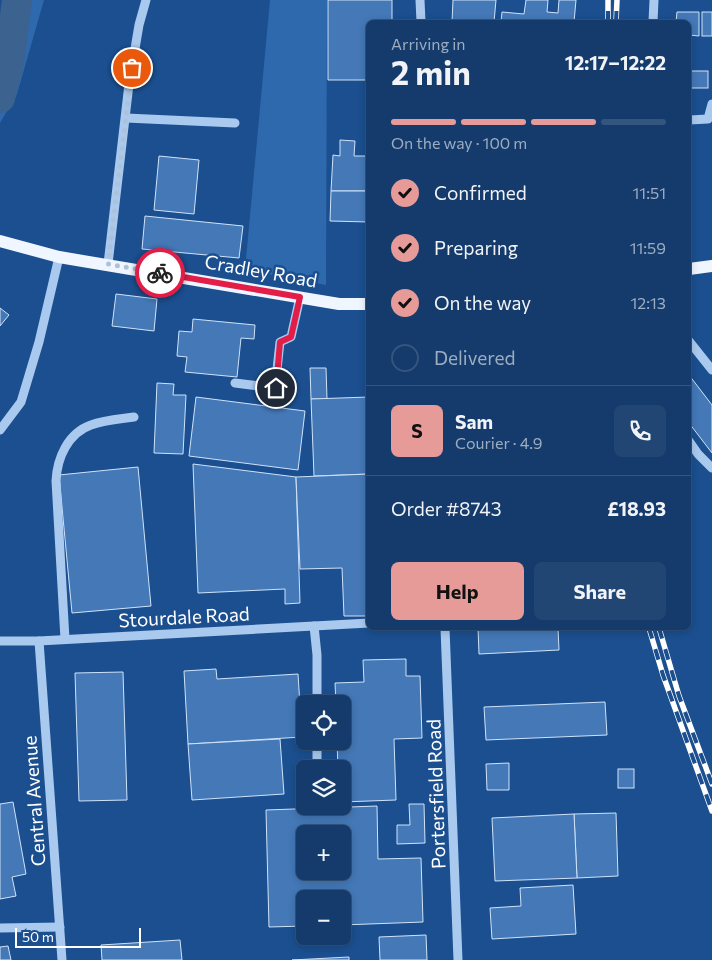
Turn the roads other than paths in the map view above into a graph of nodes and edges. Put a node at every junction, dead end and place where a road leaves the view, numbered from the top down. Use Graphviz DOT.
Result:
graph roads {
  1 [pos="146,0"];
  2 [pos="420,0"];
  3 [pos="654,0"];
  4 [pos="421,20"];
  5 [pos="653,20"];
  6 [pos="712,104"];
  7 [pos="126,118"];
  8 [pos="691,120"];
  9 [pos="235,123"];
  10 [pos="0,241"];
  11 [pos="60,257"];
  12 [pos="108,264"];
  13 [pos="712,266"];
  14 [pos="691,269"];
  15 [pos="300,297"];
  16 [pos="366,304"];
  17 [pos="691,343"];
  18 [pos="712,370"];
  19 [pos="235,383"];
  20 [pos="134,417"];
  21 [pos="0,430"];
  22 [pos="691,444"];
  23 [pos="712,468"];
  24 [pos="366,623"];
  25 [pos="314,626"];
  26 [pos="445,630"];
  27 [pos="65,639"];
  28 [pos="0,641"];
  29 [pos="39,641"];
  30 [pos="317,695"];
  31 [pos="60,927"];
  32 [pos="0,928"];
  33 [pos="62,960"];
  34 [pos="458,960"];
  1 -- 7 [label="street"];
  2 -- 4 [label="street"];
  3 -- 5 [label="street"];
  6 -- 8 [label="street"];
  7 -- 9 [label="street"];
  7 -- 12 [label="street"];
  10 -- 11 [label="main road, Cradley Road"];
  11 -- 12 [label="main road, Cradley Road"];
  11 -- 21 [label="street"];
  12 -- 15 [label="main road, Cradley Road"];
  13 -- 14 [label="main road"];
  15 -- 16 [label="main road, Cradley Road"];
  15 -- 19 [label="street"];
  17 -- 18 [label="street"];
  20 -- 27 [label="street"];
  22 -- 23 [label="street"];
  24 -- 25 [label="street, Stourdale Road"];
  25 -- 27 [label="street, Stourdale Road"];
  25 -- 30 [label="street"];
  26 -- 34 [label="street, Portersfield Road"];
  27 -- 29 [label="street, Stourdale Road"];
  28 -- 29 [label="street, Stourdale Road"];
  29 -- 31 [label="street, Central Avenue"];
  31 -- 32 [label="street"];
  31 -- 33 [label="street, Central Avenue"];
}
